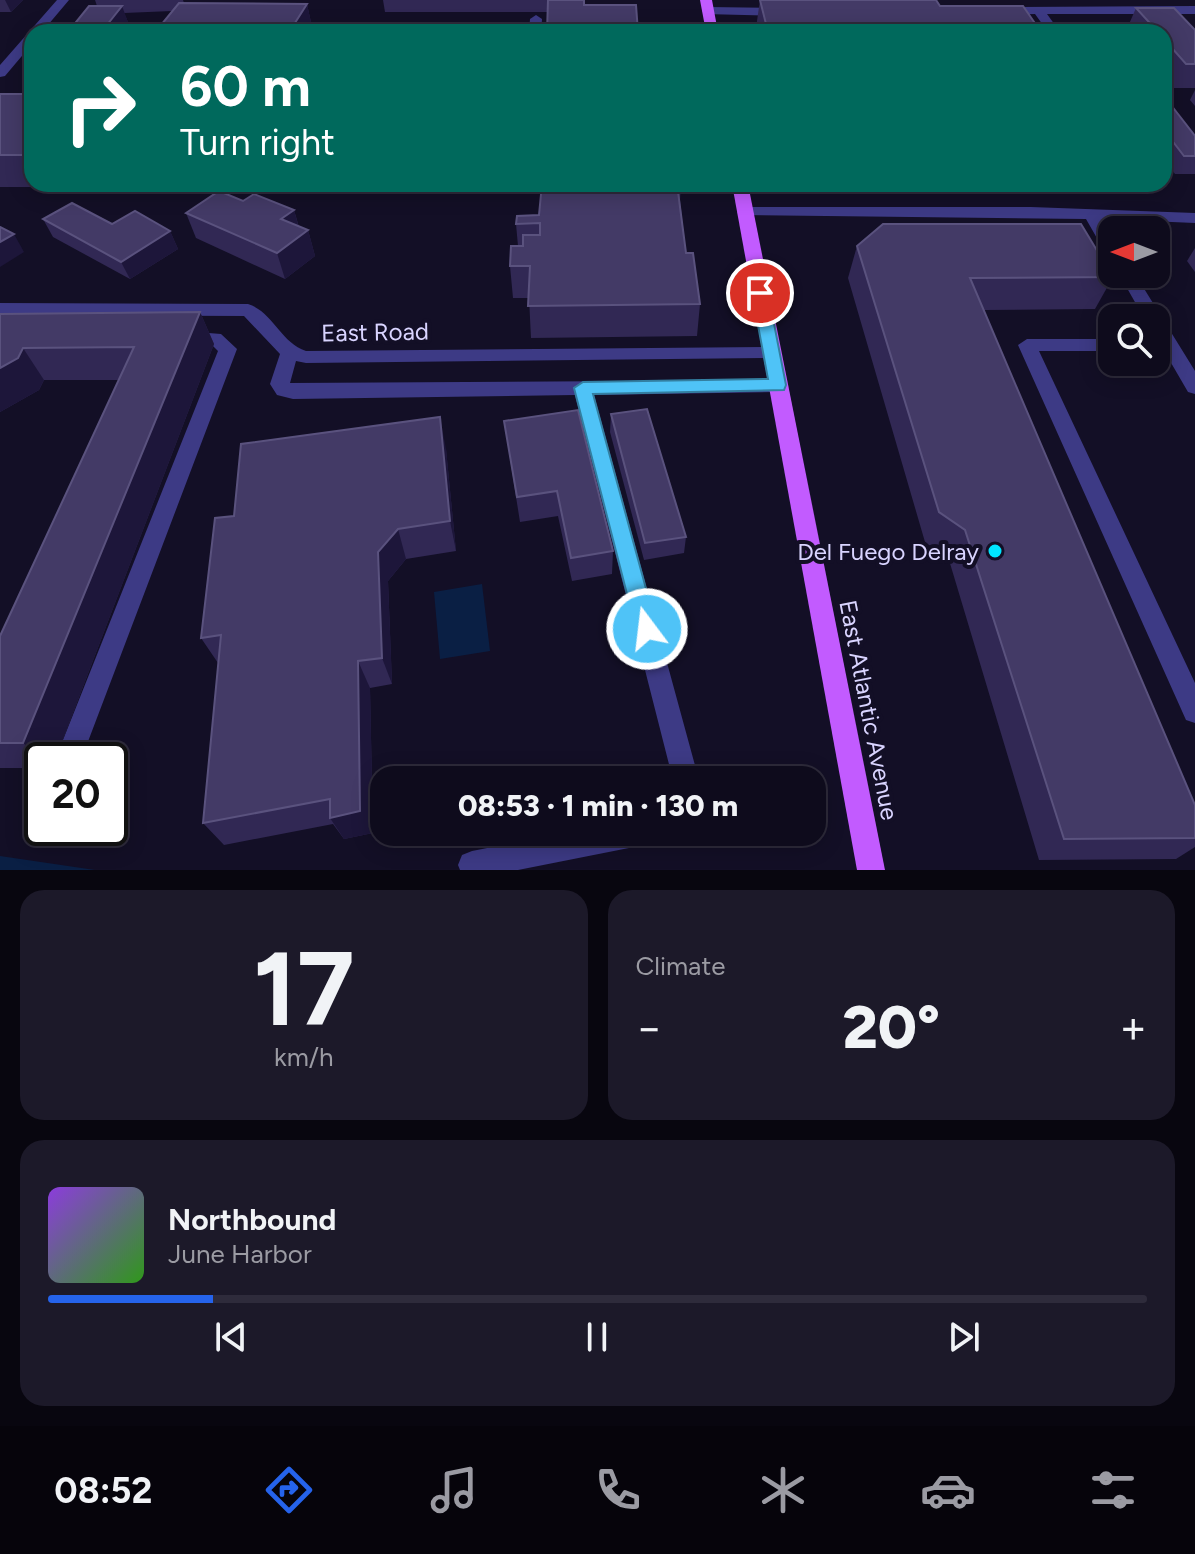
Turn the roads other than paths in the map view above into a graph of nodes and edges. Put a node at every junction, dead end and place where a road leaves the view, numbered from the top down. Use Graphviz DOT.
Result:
graph roads {
  1 [pos="63,0"];
  2 [pos="1188,0"];
  3 [pos="707,6"];
  4 [pos="1195,9"];
  5 [pos="979,11"];
  6 [pos="1039,11"];
  7 [pos="801,12"];
  8 [pos="43,24"];
  9 [pos="1048,24"];
  10 [pos="24,45"];
  11 [pos="0,73"];
  12 [pos="741,192"];
  13 [pos="745,212"];
  14 [pos="1091,214"];
  15 [pos="1195,218"];
  16 [pos="1098,226"];
  17 [pos="0,309"];
  18 [pos="156,337"];
  19 [pos="1098,345"];
  20 [pos="771,352"];
  21 [pos="1170,353"];
  22 [pos="289,354"];
  23 [pos="778,385"];
  24 [pos="1195,387"];
  25 [pos="583,388"];
  26 [pos="1195,711"];
  27 [pos="75,742"];
  28 [pos="682,766"];
  29 [pos="568,846"];
  30 [pos="472,865"];
  31 [pos="871,870"];
  1 -- 8 [label="street"];
  2 -- 4 [label="street"];
  3 -- 7 [label="street"];
  4 -- 6 [label="street"];
  5 -- 6 [label="street"];
  6 -- 9 [label="street"];
  10 -- 11 [label="street"];
  12 -- 13 [label="main road, East Atlantic Avenue"];
  13 -- 14 [label="street"];
  13 -- 20 [label="main road, East Atlantic Avenue"];
  14 -- 15 [label="street"];
  14 -- 16 [label="street"];
  17 -- 22 [label="street, East Road"];
  18 -- 27 [label="street"];
  19 -- 26 [label="street"];
  20 -- 22 [label="street, East Road"];
  20 -- 23 [label="main road, East Atlantic Avenue"];
  21 -- 24 [label="street"];
  22 -- 25 [label="street"];
  23 -- 25 [label="street"];
  23 -- 31 [label="main road, East Atlantic Avenue"];
  25 -- 28 [label="street"];
  29 -- 30 [label="street"];
}
